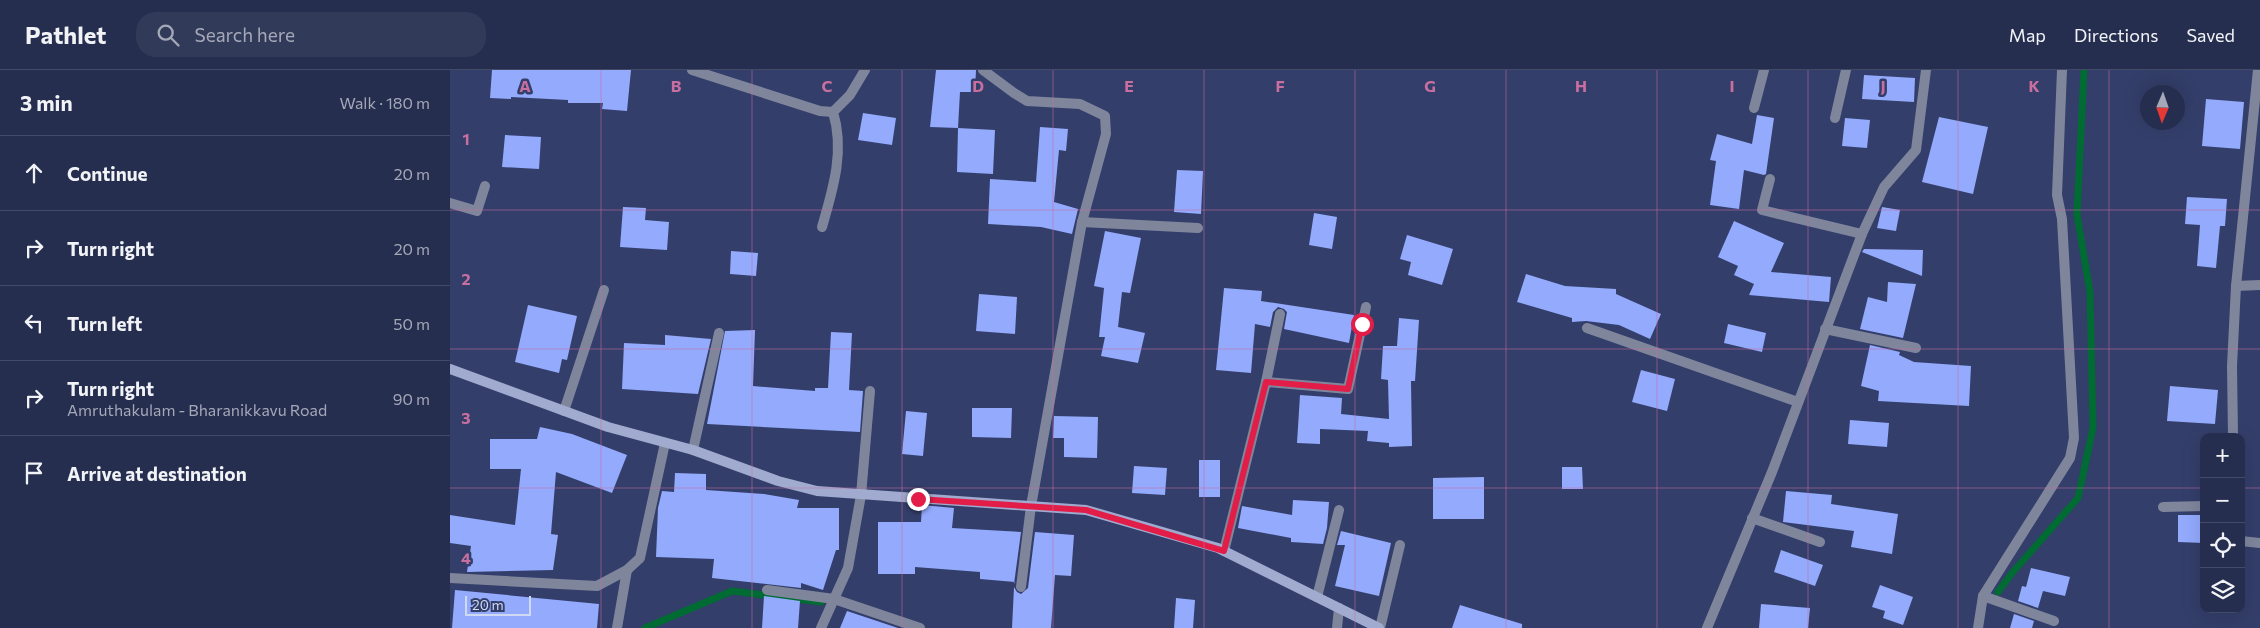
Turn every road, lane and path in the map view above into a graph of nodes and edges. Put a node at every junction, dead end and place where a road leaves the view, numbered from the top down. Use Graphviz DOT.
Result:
graph roads {
  1 [pos="692,70"];
  2 [pos="865,70"];
  3 [pos="983,70"];
  4 [pos="1764,70"];
  5 [pos="1846,70"];
  6 [pos="1926,70"];
  7 [pos="2062,70"];
  8 [pos="2258,70"];
  9 [pos="1754,108"];
  10 [pos="833,112"];
  11 [pos="1835,118"];
  12 [pos="1770,179"];
  13 [pos="485,186"];
  14 [pos="450,203"];
  15 [pos="1082,222"];
  16 [pos="822,227"];
  17 [pos="1198,228"];
  18 [pos="1862,234"];
  19 [pos="2260,285"];
  20 [pos="2236,286"];
  21 [pos="604,290"];
  22 [pos="1366,307"];
  23 [pos="1280,314"];
  24 [pos="1587,328"];
  25 [pos="1825,329"];
  26 [pos="719,333"];
  27 [pos="1916,348"];
  28 [pos="450,369"];
  29 [pos="1266,382"];
  30 [pos="870,390"];
  31 [pos="1798,402"];
  32 [pos="564,410"];
  33 [pos="2233,433"];
  34 [pos="665,443"];
  35 [pos="694,450"];
  36 [pos="861,495"];
  37 [pos="1031,506"];
  38 [pos="2200,506"];
  39 [pos="2164,507"];
  40 [pos="1339,510"];
  41 [pos="1752,518"];
  42 [pos="2245,541"];
  43 [pos="1820,542"];
  44 [pos="2260,543"];
  45 [pos="1400,546"];
  46 [pos="1224,551"];
  47 [pos="627,570"];
  48 [pos="450,578"];
  49 [pos="1021,587"];
  50 [pos="767,590"];
  51 [pos="1982,596"];
  52 [pos="1317,597"];
  53 [pos="834,599"];
  54 [pos="1339,608"];
  55 [pos="2054,621"];
  56 [pos="617,628"];
  57 [pos="821,628"];
  58 [pos="920,628"];
  59 [pos="1337,628"];
  60 [pos="1380,628"];
  61 [pos="1707,628"];
  62 [pos="1978,628"];
  1 -- 10 [label="street"];
  2 -- 10 [label="street"];
  3 -- 15 [label="street"];
  4 -- 9 [label="street"];
  5 -- 11 [label="street"];
  6 -- 18 [label="street"];
  7 -- 51 [label="street"];
  8 -- 20 [label="street"];
  10 -- 16 [label="street"];
  12 -- 18 [label="street"];
  13 -- 14 [label="street"];
  15 -- 17 [label="street"];
  15 -- 37 [label="street"];
  18 -- 25 [label="street"];
  19 -- 20 [label="street"];
  20 -- 33 [label="street"];
  21 -- 32 [label="street"];
  22 -- 29 [label="street"];
  23 -- 29 [label="street"];
  24 -- 31 [label="street"];
  25 -- 27 [label="street"];
  25 -- 31 [label="street"];
  26 -- 35 [label="street"];
  28 -- 32 [label="street"];
  29 -- 46 [label="street"];
  30 -- 36 [label="street"];
  31 -- 41 [label="street"];
  32 -- 34 [label="street"];
  34 -- 35 [label="street"];
  34 -- 47 [label="street"];
  35 -- 36 [label="street"];
  36 -- 37 [label="street"];
  36 -- 53 [label="street"];
  37 -- 46 [label="street"];
  37 -- 49 [label="street"];
  38 -- 39 [label="street"];
  40 -- 52 [label="street"];
  41 -- 43 [label="street"];
  41 -- 61 [label="street"];
  42 -- 44 [label="street"];
  45 -- 60 [label="street"];
  46 -- 52 [label="street"];
  47 -- 48 [label="street"];
  47 -- 56 [label="street"];
  50 -- 53 [label="street"];
  51 -- 55 [label="street"];
  51 -- 62 [label="street"];
  52 -- 54 [label="street"];
  53 -- 57 [label="street"];
  53 -- 58 [label="street"];
  54 -- 59 [label="street"];
  54 -- 60 [label="street"];
}
